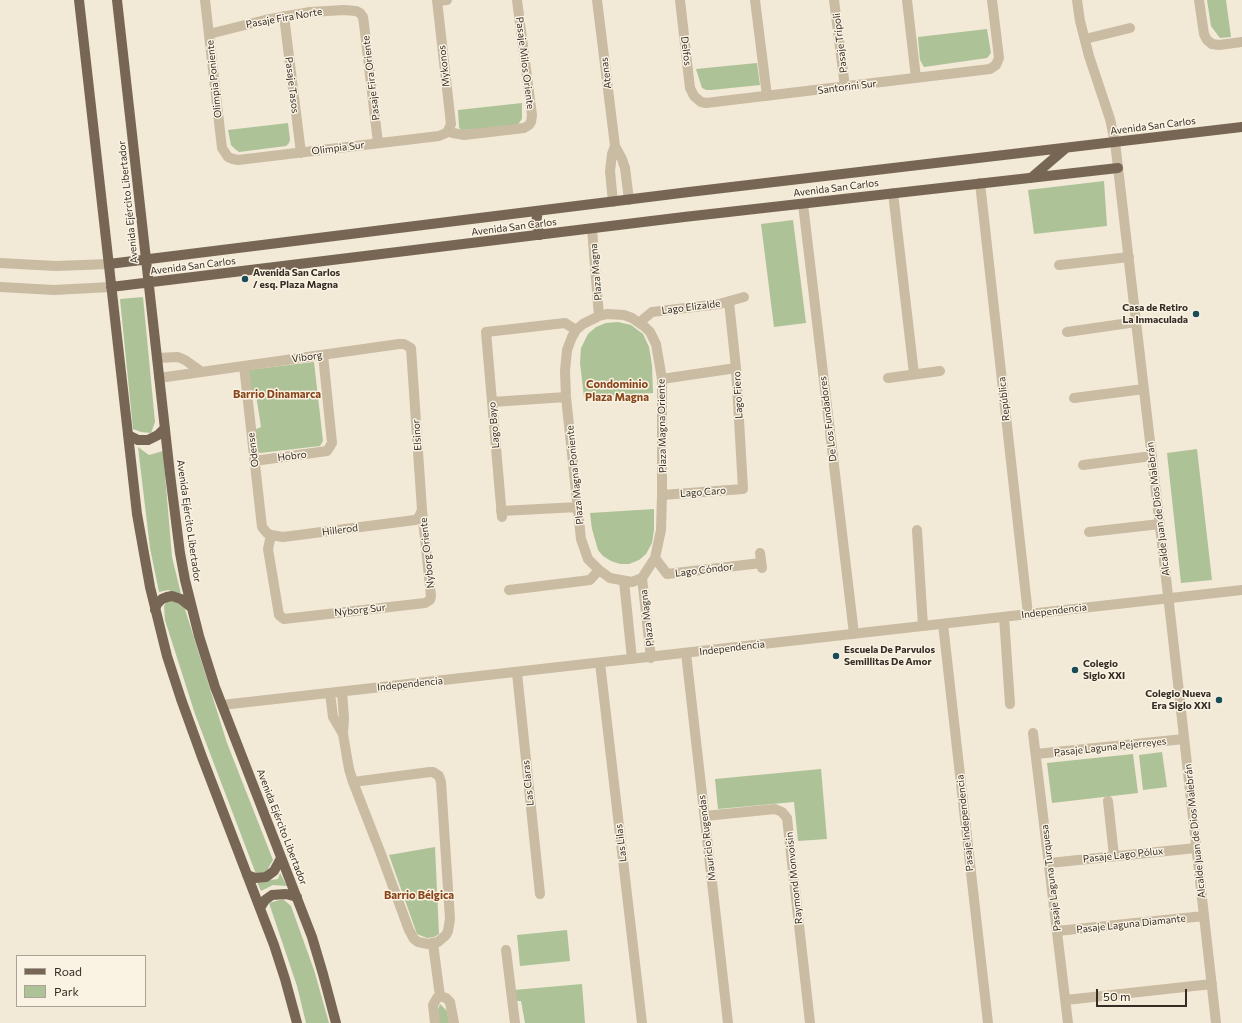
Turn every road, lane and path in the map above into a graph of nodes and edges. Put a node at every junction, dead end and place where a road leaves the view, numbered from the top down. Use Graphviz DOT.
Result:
graph roads {
  1 [pos="79,0"];
  2 [pos="117,0"];
  3 [pos="205,0"];
  4 [pos="440,0"];
  5 [pos="517,0"];
  6 [pos="597,0"];
  7 [pos="680,0"];
  8 [pos="755,0"];
  9 [pos="834,0"];
  10 [pos="907,0"];
  11 [pos="992,0"];
  12 [pos="1077,0"];
  13 [pos="1199,0"];
  14 [pos="360,13"];
  15 [pos="284,16"];
  16 [pos="1130,28"];
  17 [pos="209,34"];
  18 [pos="1085,39"];
  19 [pos="1242,42"];
  20 [pos="916,78"];
  21 [pos="845,87"];
  22 [pos="767,96"];
  23 [pos="697,99"];
  24 [pos="1242,127"];
  25 [pos="448,131"];
  26 [pos="1115,142"];
  27 [pos="378,143"];
  28 [pos="615,146"];
  29 [pos="1066,148"];
  30 [pos="1030,152"];
  31 [pos="301,153"];
  32 [pos="228,157"];
  33 [pos="1043,168"];
  34 [pos="1118,168"];
  35 [pos="1031,178"];
  36 [pos="980,184"];
  37 [pos="893,193"];
  38 [pos="629,200"];
  39 [pos="613,202"];
  40 [pos="803,204"];
  41 [pos="538,211"];
  42 [pos="592,229"];
  43 [pos="540,236"];
  44 [pos="1129,257"];
  45 [pos="147,259"];
  46 [pos="0,263"];
  47 [pos="108,264"];
  48 [pos="1059,265"];
  49 [pos="149,283"];
  50 [pos="0,287"];
  51 [pos="111,287"];
  52 [pos="744,297"];
  53 [pos="729,302"];
  54 [pos="599,316"];
  55 [pos="640,322"];
  56 [pos="1136,322"];
  57 [pos="576,330"];
  58 [pos="1067,332"];
  59 [pos="411,348"];
  60 [pos="323,355"];
  61 [pos="157,358"];
  62 [pos="244,366"];
  63 [pos="736,368"];
  64 [pos="940,371"];
  65 [pos="202,372"];
  66 [pos="914,374"];
  67 [pos="159,378"];
  68 [pos="888,378"];
  69 [pos="662,379"];
  70 [pos="1144,389"];
  71 [pos="566,397"];
  72 [pos="1074,398"];
  73 [pos="492,402"];
  74 [pos="165,428"];
  75 [pos="128,435"];
  76 [pos="1152,456"];
  77 [pos="254,461"];
  78 [pos="1083,465"];
  79 [pos="743,488"];
  80 [pos="662,495"];
  81 [pos="578,507"];
  82 [pos="422,510"];
  83 [pos="1160,524"];
  84 [pos="917,530"];
  85 [pos="1089,532"];
  86 [pos="269,534"];
  87 [pos="655,558"];
  88 [pos="761,561"];
  89 [pos="599,570"];
  90 [pos="642,578"];
  91 [pos="624,581"];
  92 [pos="509,590"];
  93 [pos="1242,590"];
  94 [pos="431,596"];
  95 [pos="1168,598"];
  96 [pos="191,607"];
  97 [pos="155,610"];
  98 [pos="1028,614"];
  99 [pos="1004,617"];
  100 [pos="943,624"];
  101 [pos="923,626"];
  102 [pos="854,634"];
  103 [pos="686,654"];
  104 [pos="651,658"];
  105 [pos="632,660"];
  106 [pos="600,663"];
  107 [pos="517,673"];
  108 [pos="342,692"];
  109 [pos="330,693"];
  110 [pos="1010,704"];
  111 [pos="222,705"];
  112 [pos="1033,732"];
  113 [pos="343,734"];
  114 [pos="1184,739"];
  115 [pos="1036,754"];
  116 [pos="353,782"];
  117 [pos="1108,801"];
  118 [pos="704,816"];
  119 [pos="1196,848"];
  120 [pos="1114,856"];
  121 [pos="281,858"];
  122 [pos="1049,863"];
  123 [pos="247,875"];
  124 [pos="540,894"];
  125 [pos="297,897"];
  126 [pos="260,908"];
  127 [pos="1204,916"];
  128 [pos="1057,931"];
  129 [pos="433,944"];
  130 [pos="506,950"];
  131 [pos="1212,984"];
  132 [pos="440,996"];
  133 [pos="1066,1000"];
  134 [pos="297,1023"];
  135 [pos="336,1023"];
  136 [pos="435,1023"];
  137 [pos="454,1023"];
  138 [pos="515,1023"];
  139 [pos="642,1023"];
  140 [pos="728,1023"];
  141 [pos="810,1023"];
  142 [pos="988,1023"];
  143 [pos="1068,1023"];
  144 [pos="1216,1023"];
  1 -- 47 [label="main road"];
  2 -- 45 [label="main road, Avenida Ejército Libertador"];
  3 -- 17 [label="street, Olimpia Poniente"];
  4 -- 25 [label="street, Mykonos"];
  5 -- 25 [label="street, Pasaje Milos Oriente"];
  6 -- 28 [label="street, Atenas"];
  7 -- 23 [label="street, Delfos"];
  8 -- 22 [label="street"];
  9 -- 21 [label="street, Pasaje Trípoli"];
  10 -- 20 [label="street"];
  11 -- 20 [label="street, Santorini Sur"];
  12 -- 18 [label="street, Alcalde Juan de Dios Malebrán"];
  13 -- 19 [label="street"];
  14 -- 15 [label="street, Pasaje Fira Norte"];
  14 -- 27 [label="street, Pasaje Fira Oriente"];
  15 -- 17 [label="street, Pasaje Fira Norte"];
  15 -- 31 [label="street, Pasaje Tasos"];
  16 -- 18 [label="street"];
  17 -- 32 [label="street, Olimpia Poniente"];
  18 -- 26 [label="street, Alcalde Juan de Dios Malebrán"];
  20 -- 21 [label="street, Santorini Sur"];
  21 -- 22 [label="street, Santorini Sur"];
  22 -- 23 [label="street, Santorini Sur"];
  24 -- 26 [label="main road, Avenida San Carlos"];
  25 -- 27 [label="street, Olimpia Sur"];
  26 -- 29 [label="main road, Avenida San Carlos"];
  26 -- 34 [label="street, Alcalde Juan de Dios Malebrán"];
  27 -- 31 [label="street, Olimpia Sur"];
  28 -- 38 [label="street, Atenas"];
  28 -- 39 [label="street, Atenas"];
  29 -- 30 [label="main road, Avenida San Carlos"];
  29 -- 33 [label="main road"];
  30 -- 33 [label="main road"];
  30 -- 38 [label="main road, Avenida San Carlos"];
  31 -- 32 [label="street, Olimpia Sur"];
  33 -- 35 [label="main road"];
  34 -- 35 [label="main road, Avenida San Carlos"];
  34 -- 44 [label="street, Alcalde Juan de Dios Malebrán"];
  35 -- 36 [label="main road, Avenida San Carlos"];
  36 -- 37 [label="main road, Avenida San Carlos"];
  36 -- 98 [label="street, República"];
  37 -- 40 [label="main road, Avenida San Carlos"];
  37 -- 66 [label="street"];
  38 -- 39 [label="main road, Avenida San Carlos"];
  39 -- 41 [label="main road, Avenida San Carlos"];
  40 -- 42 [label="main road, Avenida San Carlos"];
  40 -- 102 [label="street, De Los Fundadores"];
  41 -- 43 [label="main road"];
  41 -- 45 [label="main road, Avenida San Carlos"];
  42 -- 43 [label="main road, Avenida San Carlos"];
  42 -- 54 [label="street, Plaza Magna"];
  43 -- 49 [label="main road, Avenida San Carlos"];
  44 -- 48 [label="street"];
  44 -- 56 [label="street, Alcalde Juan de Dios Malebrán"];
  45 -- 47 [label="main road, Avenida San Carlos"];
  45 -- 49 [label="main road, Avenida Ejército Libertador"];
  46 -- 47 [label="street, Avenida San Carlos"];
  47 -- 51 [label="main road"];
  49 -- 51 [label="main road, Avenida San Carlos"];
  49 -- 61 [label="main road, Avenida Ejército Libertador"];
  50 -- 51 [label="street, Avenida San Carlos"];
  51 -- 75 [label="main road"];
  52 -- 53 [label="street, Lago Elizalde"];
  53 -- 55 [label="street, Lago Elizalde"];
  53 -- 63 [label="street, Lago Fiero"];
  54 -- 55 [label="street, Plaza Magna Oriente"];
  54 -- 57 [label="street, Plaza Magna Oriente"];
  55 -- 69 [label="street, Plaza Magna Oriente"];
  56 -- 58 [label="street"];
  56 -- 70 [label="street, Alcalde Juan de Dios Malebrán"];
  57 -- 71 [label="street, Plaza Magna Poniente"];
  57 -- 73 [label="street, Lago Bayo"];
  59 -- 60 [label="street, Viborg"];
  59 -- 82 [label="street, Elsinor"];
  60 -- 62 [label="street, Viborg"];
  60 -- 77 [label="street, Hobro"];
  61 -- 65 [label="street"];
  61 -- 67 [label="main road, Avenida Ejército Libertador"];
  62 -- 65 [label="street, Viborg"];
  62 -- 77 [label="street, Odense"];
  63 -- 69 [label="street"];
  63 -- 79 [label="street, Lago Fiero"];
  64 -- 66 [label="street"];
  65 -- 67 [label="street, Viborg"];
  66 -- 68 [label="street"];
  67 -- 74 [label="main road, Avenida Ejército Libertador"];
  69 -- 80 [label="street, Plaza Magna Oriente"];
  70 -- 72 [label="street"];
  70 -- 76 [label="street, Alcalde Juan de Dios Malebrán"];
  71 -- 73 [label="street"];
  71 -- 81 [label="street, Plaza Magna Poniente"];
  73 -- 81 [label="street, Lago Bayo"];
  74 -- 75 [label="main road"];
  74 -- 96 [label="main road, Avenida Ejército Libertador"];
  75 -- 97 [label="main road"];
  76 -- 78 [label="street"];
  76 -- 83 [label="street, Alcalde Juan de Dios Malebrán"];
  77 -- 86 [label="street, Odense"];
  79 -- 80 [label="street, Lago Caro"];
  80 -- 87 [label="street, Plaza Magna Oriente"];
  81 -- 89 [label="street, Plaza Magna Poniente"];
  82 -- 86 [label="street, Hillerod"];
  82 -- 94 [label="street, Nyborg Oriente"];
  83 -- 85 [label="street"];
  83 -- 95 [label="street, Alcalde Juan de Dios Malebrán"];
  84 -- 101 [label="street"];
  86 -- 94 [label="street, Nyborg Sur"];
  87 -- 88 [label="street, Lago Cóndor"];
  87 -- 90 [label="street, Plaza Magna Oriente"];
  89 -- 91 [label="street, Plaza Magna Poniente"];
  89 -- 92 [label="street"];
  90 -- 91 [label="street, Plaza Magna Poniente"];
  90 -- 104 [label="street, Plaza Magna"];
  91 -- 105 [label="street, Plaza Magna"];
  93 -- 95 [label="street, Independencia"];
  95 -- 98 [label="street, Independencia"];
  95 -- 114 [label="street, Alcalde Juan de Dios Malebrán"];
  96 -- 97 [label="main road"];
  96 -- 111 [label="main road, Avenida Ejército Libertador"];
  97 -- 123 [label="main road"];
  98 -- 99 [label="street, Independencia"];
  99 -- 100 [label="street, Independencia"];
  99 -- 110 [label="street"];
  100 -- 101 [label="street, Independencia"];
  100 -- 142 [label="street, Pasaje Independencia"];
  101 -- 102 [label="street, Independencia"];
  102 -- 103 [label="street, Independencia"];
  103 -- 104 [label="street, Independencia"];
  103 -- 118 [label="street, Mauricio Rugendas"];
  104 -- 105 [label="street, Independencia"];
  105 -- 106 [label="street, Independencia"];
  106 -- 107 [label="street, Independencia"];
  106 -- 139 [label="street, Las Lilas"];
  107 -- 108 [label="street, Independencia"];
  107 -- 124 [label="street, Las Claras"];
  108 -- 109 [label="street, Independencia"];
  108 -- 113 [label="street"];
  109 -- 111 [label="street, Independencia"];
  109 -- 113 [label="street"];
  111 -- 121 [label="main road, Avenida Ejército Libertador"];
  112 -- 115 [label="street, Pasaje Laguna Turquesa"];
  113 -- 116 [label="street"];
  114 -- 115 [label="street, Pasaje Laguna Pejerreyes"];
  114 -- 119 [label="street, Alcalde Juan de Dios Malebrán"];
  115 -- 122 [label="street, Pasaje Laguna Turquesa"];
  116 -- 129 [label="street"];
  116 -- 129 [label="street"];
  117 -- 120 [label="street"];
  118 -- 140 [label="street, Mauricio Rugendas"];
  118 -- 141 [label="street, Raymond Monvoisin"];
  119 -- 120 [label="street, Pasaje Lago Pólux"];
  119 -- 127 [label="street, Alcalde Juan de Dios Malebrán"];
  120 -- 122 [label="street, Pasaje Lago Pólux"];
  121 -- 123 [label="main road"];
  121 -- 125 [label="main road, Avenida Ejército Libertador"];
  122 -- 128 [label="street, Pasaje Laguna Turquesa"];
  123 -- 126 [label="main road"];
  125 -- 126 [label="main road"];
  125 -- 135 [label="main road, Avenida Ejército Libertador"];
  126 -- 134 [label="main road"];
  127 -- 128 [label="street, Pasaje Laguna Diamante"];
  127 -- 131 [label="street, Alcalde Juan de Dios Malebrán"];
  128 -- 133 [label="street, Pasaje Laguna Turquesa"];
  129 -- 132 [label="street"];
  130 -- 138 [label="street"];
  131 -- 133 [label="street"];
  131 -- 144 [label="street, Alcalde Juan de Dios Malebrán"];
  132 -- 136 [label="street"];
  132 -- 137 [label="street"];
  133 -- 143 [label="street, Pasaje Laguna Turquesa"];
}
